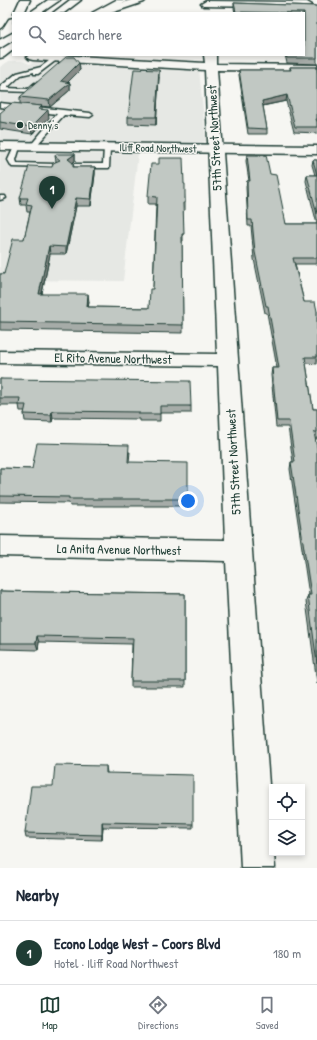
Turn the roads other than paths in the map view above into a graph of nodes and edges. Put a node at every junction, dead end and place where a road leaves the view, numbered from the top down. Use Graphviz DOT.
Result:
graph roads {
  1 [pos="25,0"];
  2 [pos="55,0"];
  3 [pos="76,0"];
  4 [pos="123,0"];
  5 [pos="141,0"];
  6 [pos="306,2"];
  7 [pos="207,6"];
  8 [pos="19,12"];
  9 [pos="36,12"];
  10 [pos="43,12"];
  11 [pos="59,12"];
  12 [pos="99,12"];
  13 [pos="104,12"];
  14 [pos="311,15"];
  15 [pos="8,32"];
  16 [pos="0,45"];
  17 [pos="12,46"];
  18 [pos="0,55"];
  19 [pos="12,56"];
  20 [pos="33,57"];
  21 [pos="56,58"];
  22 [pos="210,61"];
  23 [pos="0,62"];
  24 [pos="42,68"];
  25 [pos="317,68"];
  26 [pos="30,79"];
  27 [pos="42,79"];
  28 [pos="24,84"];
  29 [pos="37,84"];
  30 [pos="1,89"];
  31 [pos="16,90"];
  32 [pos="0,104"];
  33 [pos="62,113"];
  34 [pos="90,115"];
  35 [pos="0,146"];
  36 [pos="16,147"];
  37 [pos="32,147"];
  38 [pos="107,148"];
  39 [pos="215,149"];
  40 [pos="317,150"];
  41 [pos="55,166"];
  42 [pos="74,166"];
  43 [pos="0,357"];
  44 [pos="227,360"];
  45 [pos="0,546"];
  46 [pos="238,551"];
  47 [pos="258,868"];
  1 -- 8 [label="main road"];
  2 -- 9 [label="main road"];
  2 -- 10 [label="main road"];
  3 -- 11 [label="main road"];
  4 -- 12 [label="main road"];
  5 -- 13 [label="main road"];
  6 -- 7 [label="main road"];
  6 -- 14 [label="main road"];
  15 -- 16 [label="main road"];
  17 -- 18 [label="main road"];
  19 -- 23 [label="main road"];
  20 -- 21 [label="main road"];
  21 -- 22 [label="main road"];
  21 -- 24 [label="lane"];
  22 -- 25 [label="main road"];
  22 -- 39 [label="main road, 57th Street Northwest"];
  24 -- 26 [label="lane"];
  24 -- 27 [label="lane"];
  24 -- 30 [label="lane"];
  28 -- 31 [label="lane"];
  29 -- 31 [label="lane"];
  30 -- 31 [label="lane"];
  32 -- 33 [label="lane"];
  33 -- 34 [label="lane"];
  33 -- 37 [label="lane"];
  35 -- 36 [label="main road, Iliff Road Northwest"];
  36 -- 37 [label="main road, Iliff Road Northwest"];
  36 -- 41 [label="lane"];
  37 -- 38 [label="main road, Iliff Road Northwest"];
  38 -- 39 [label="main road, Iliff Road Northwest"];
  38 -- 42 [label="lane"];
  39 -- 40 [label="main road, Iliff Road Northwest"];
  39 -- 44 [label="main road, 57th Street Northwest"];
  43 -- 44 [label="main road, El Rito Avenue Northwest"];
  44 -- 46 [label="main road, 57th Street Northwest"];
  45 -- 46 [label="main road, La Anita Avenue Northwest"];
  46 -- 47 [label="main road, 57th Street Northwest"];
}
